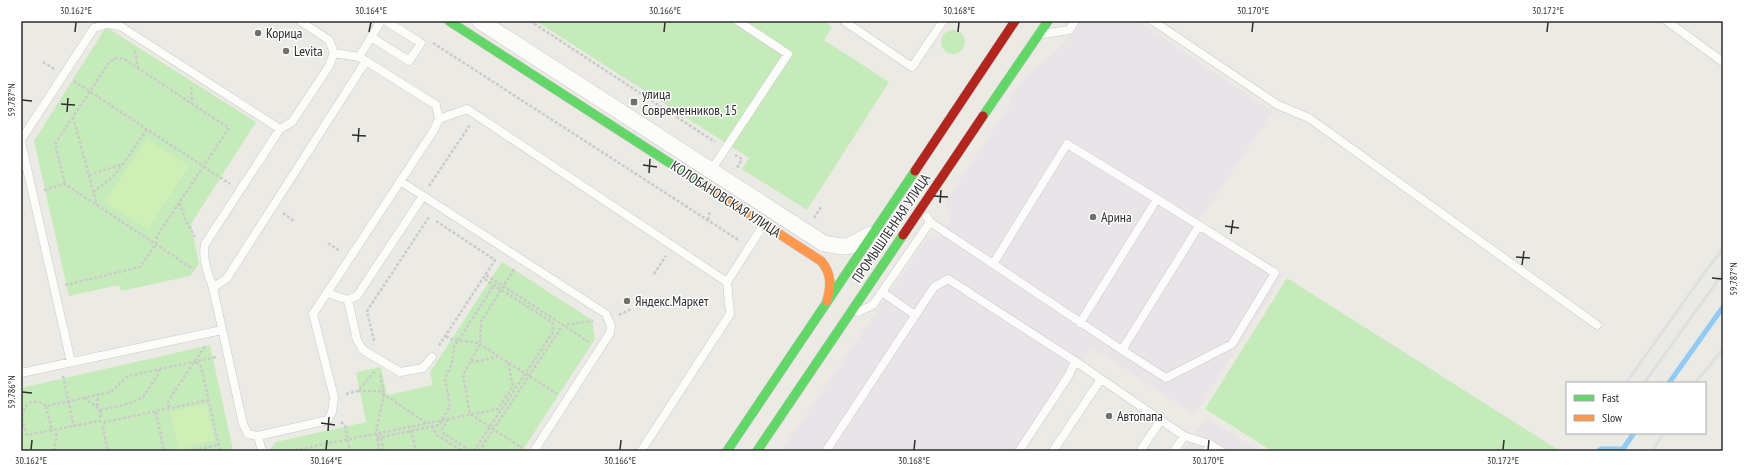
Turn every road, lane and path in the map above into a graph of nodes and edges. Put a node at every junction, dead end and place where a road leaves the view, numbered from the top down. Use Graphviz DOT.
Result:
graph roads {
  1 [pos="300,21"];
  2 [pos="381,21"];
  3 [pos="386,21"];
  4 [pos="449,21"];
  5 [pos="480,21"];
  6 [pos="530,21"];
  7 [pos="738,21"];
  8 [pos="844,21"];
  9 [pos="943,21"];
  10 [pos="1015,21"];
  11 [pos="1048,21"];
  12 [pos="1076,21"];
  13 [pos="1153,21"];
  14 [pos="1667,21"];
  15 [pos="460,24"];
  16 [pos="1039,35"];
  17 [pos="372,37"];
  18 [pos="432,42"];
  19 [pos="334,53"];
  20 [pos="359,57"];
  21 [pos="366,61"];
  22 [pos="1723,62"];
  23 [pos="72,80"];
  24 [pos="90,92"];
  25 [pos="477,115"];
  26 [pos="73,117"];
  27 [pos="439,119"];
  28 [pos="146,129"];
  29 [pos="280,129"];
  30 [pos="21,141"];
  31 [pos="726,148"];
  32 [pos="123,164"];
  33 [pos="204,167"];
  34 [pos="711,170"];
  35 [pos="735,173"];
  36 [pos="89,175"];
  37 [pos="400,180"];
  38 [pos="65,184"];
  39 [pos="702,184"];
  40 [pos="240,191"];
  41 [pos="93,192"];
  42 [pos="33,193"];
  43 [pos="423,196"];
  44 [pos="1157,199"];
  45 [pos="180,203"];
  46 [pos="97,205"];
  47 [pos="415,208"];
  48 [pos="922,208"];
  49 [pos="773,210"];
  50 [pos="696,212"];
  51 [pos="429,217"];
  52 [pos="708,220"];
  53 [pos="930,222"];
  54 [pos="764,224"];
  55 [pos="1199,226"];
  56 [pos="874,233"];
  57 [pos="156,244"];
  58 [pos="674,246"];
  59 [pos="750,246"];
  60 [pos="204,253"];
  61 [pos="521,259"];
  62 [pos="993,264"];
  63 [pos="654,274"];
  64 [pos="208,275"];
  65 [pos="486,275"];
  66 [pos="483,278"];
  67 [pos="727,282"];
  68 [pos="494,285"];
  69 [pos="503,286"];
  70 [pos="54,287"];
  71 [pos="213,288"];
  72 [pos="501,290"];
  73 [pos="882,292"];
  74 [pos="327,293"];
  75 [pos="348,300"];
  76 [pos="826,304"];
  77 [pos="915,315"];
  78 [pos="848,317"];
  79 [pos="609,319"];
  80 [pos="1080,323"];
  81 [pos="563,325"];
  82 [pos="1598,325"];
  83 [pos="222,330"];
  84 [pos="204,334"];
  85 [pos="446,336"];
  86 [pos="458,340"];
  87 [pos="480,344"];
  88 [pos="375,346"];
  89 [pos="599,349"];
  90 [pos="1122,350"];
  91 [pos="499,356"];
  92 [pos="432,357"];
  93 [pos="213,358"];
  94 [pos="471,360"];
  95 [pos="196,361"];
  96 [pos="1075,361"];
  97 [pos="71,362"];
  98 [pos="508,362"];
  99 [pos="61,364"];
  100 [pos="159,369"];
  101 [pos="21,373"];
  102 [pos="526,374"];
  103 [pos="529,376"];
  104 [pos="1101,380"];
  105 [pos="358,391"];
  106 [pos="98,394"];
  107 [pos="384,394"];
  108 [pos="85,397"];
  109 [pos="334,397"];
  110 [pos="209,400"];
  111 [pos="567,400"];
  112 [pos="69,401"];
  113 [pos="46,406"];
  114 [pos="97,406"];
  115 [pos="169,408"];
  116 [pos="100,410"];
  117 [pos="156,412"];
  118 [pos="332,412"];
  119 [pos="470,414"];
  120 [pos="449,419"];
  121 [pos="442,420"];
  122 [pos="1161,420"];
  123 [pos="99,421"];
  124 [pos="105,422"];
  125 [pos="426,423"];
  126 [pos="74,426"];
  127 [pos="410,426"];
  128 [pos="432,426"];
  129 [pos="490,427"];
  130 [pos="494,429"];
  131 [pos="411,430"];
  132 [pos="52,431"];
  133 [pos="57,431"];
  134 [pos="376,433"];
  135 [pos="380,433"];
  136 [pos="258,436"];
  137 [pos="1184,436"];
  138 [pos="381,437"];
  139 [pos="377,438"];
  140 [pos="348,439"];
  141 [pos="218,445"];
  142 [pos="315,446"];
  143 [pos="1208,448"];
  144 [pos="54,451"];
  145 [pos="108,451"];
  146 [pos="164,451"];
  147 [pos="189,451"];
  148 [pos="220,451"];
  149 [pos="262,451"];
  150 [pos="290,451"];
  151 [pos="316,451"];
  152 [pos="350,451"];
  153 [pos="380,451"];
  154 [pos="384,451"];
  155 [pos="416,451"];
  156 [pos="462,451"];
  157 [pos="472,451"];
  158 [pos="479,451"];
  159 [pos="527,451"];
  160 [pos="534,451"];
  161 [pos="641,451"];
  162 [pos="727,451"];
  163 [pos="757,451"];
  164 [pos="826,451"];
  165 [pos="1019,451"];
  166 [pos="1053,451"];
  167 [pos="1140,451"];
  168 [pos="1174,451"];
  169 [pos="1221,451"];
  1 -- 19 [label="lane"];
  2 -- 17 [label="lane"];
  3 -- 17 [label="lane"];
  4 -- 15 [label="street, КОЛОБАНОВСКАЯ УЛИЦА"];
  5 -- 34 [label="street, КОЛОБАНОВСКАЯ УЛИЦА"];
  6 -- 31 [label="path"];
  7 -- 31 [label="lane"];
  8 -- 9 [label="lane"];
  10 -- 56 [label="street, ПРОМЫШЛЕННАЯ УЛИЦА"];
  11 -- 16 [label="street, ПРОМЫШЛЕННАЯ УЛИЦА"];
  12 -- 16 [label="lane"];
  13 -- 82 [label="lane"];
  14 -- 22 [label="lane"];
  15 -- 39 [label="street, КОЛОБАНОВСКАЯ УЛИЦА"];
  16 -- 48 [label="street, ПРОМЫШЛЕННАЯ УЛИЦА"];
  17 -- 20 [label="lane"];
  18 -- 50 [label="path"];
  19 -- 20 [label="lane"];
  19 -- 29 [label="lane"];
  20 -- 21 [label="lane"];
  21 -- 27 [label="lane"];
  21 -- 71 [label="lane"];
  23 -- 24 [label="path"];
  24 -- 26 [label="path"];
  24 -- 28 [label="path"];
  24 -- 33 [label="path"];
  25 -- 27 [label="lane"];
  25 -- 43 [label="path"];
  25 -- 58 [label="lane"];
  26 -- 36 [label="path"];
  26 -- 38 [label="path"];
  27 -- 37 [label="lane"];
  28 -- 32 [label="path"];
  28 -- 33 [label="path"];
  29 -- 30 [label="lane"];
  29 -- 40 [label="lane"];
  30 -- 42 [label="lane"];
  31 -- 34 [label="lane"];
  31 -- 35 [label="path"];
  32 -- 36 [label="path"];
  32 -- 41 [label="path"];
  33 -- 40 [label="path"];
  33 -- 45 [label="path"];
  34 -- 39 [label="lane"];
  34 -- 49 [label="street, КОЛОБАНОВСКАЯ УЛИЦА"];
  36 -- 41 [label="path"];
  37 -- 43 [label="lane"];
  37 -- 74 [label="lane"];
  38 -- 42 [label="path"];
  38 -- 46 [label="path"];
  39 -- 54 [label="street, КОЛОБАНОВСКАЯ УЛИЦА"];
  40 -- 60 [label="lane"];
  41 -- 46 [label="path"];
  42 -- 70 [label="lane"];
  43 -- 47 [label="lane"];
  43 -- 61 [label="lane"];
  44 -- 55 [label="lane"];
  44 -- 62 [label="lane"];
  44 -- 80 [label="lane"];
  45 -- 57 [label="path"];
  45 -- 60 [label="path"];
  46 -- 57 [label="path"];
  47 -- 51 [label="path"];
  47 -- 75 [label="lane"];
  48 -- 53 [label="lane"];
  48 -- 78 [label="street, ПРОМЫШЛЕННАЯ УЛИЦА"];
  49 -- 54 [label="lane"];
  49 -- 56 [label="street, КОЛОБАНОВСКАЯ УЛИЦА"];
  50 -- 52 [label="path"];
  50 -- 52 [label="path"];
  51 -- 65 [label="path"];
  51 -- 88 [label="path"];
  52 -- 59 [label="path"];
  53 -- 62 [label="lane"];
  53 -- 73 [label="lane"];
  54 -- 59 [label="lane"];
  54 -- 76 [label="street, КОЛОБАНОВСКАЯ УЛИЦА"];
  55 -- 90 [label="lane"];
  55 -- 90 [label="lane"];
  56 -- 76 [label="street, ПРОМЫШЛЕННАЯ УЛИЦА"];
  57 -- 64 [label="path"];
  57 -- 70 [label="path"];
  58 -- 63 [label="path"];
  58 -- 67 [label="lane"];
  59 -- 67 [label="lane"];
  60 -- 64 [label="lane"];
  61 -- 69 [label="path"];
  61 -- 79 [label="lane"];
  62 -- 80 [label="lane"];
  64 -- 71 [label="lane"];
  65 -- 66 [label="path"];
  65 -- 69 [label="path"];
  66 -- 68 [label="path"];
  66 -- 85 [label="path"];
  67 -- 161 [label="lane"];
  68 -- 72 [label="path"];
  68 -- 86 [label="path"];
  69 -- 72 [label="path"];
  69 -- 81 [label="path"];
  70 -- 97 [label="lane"];
  71 -- 83 [label="lane"];
  72 -- 87 [label="path"];
  72 -- 102 [label="path"];
  73 -- 77 [label="lane"];
  73 -- 78 [label="lane"];
  74 -- 75 [label="lane"];
  74 -- 109 [label="lane"];
  75 -- 92 [label="lane"];
  76 -- 162 [label="street, ПРОМЫШЛЕННАЯ УЛИЦА"];
  77 -- 96 [label="lane"];
  77 -- 164 [label="lane"];
  78 -- 163 [label="street, ПРОМЫШЛЕННАЯ УЛИЦА"];
  79 -- 81 [label="path"];
  79 -- 89 [label="lane"];
  80 -- 90 [label="lane"];
  81 -- 89 [label="path"];
  81 -- 103 [label="path"];
  83 -- 84 [label="lane"];
  83 -- 136 [label="lane"];
  84 -- 95 [label="path"];
  84 -- 97 [label="lane"];
  85 -- 86 [label="path"];
  85 -- 92 [label="path"];
  86 -- 87 [label="path"];
  86 -- 121 [label="path"];
  87 -- 91 [label="path"];
  87 -- 94 [label="path"];
  89 -- 111 [label="lane"];
  91 -- 94 [label="path"];
  91 -- 98 [label="path"];
  93 -- 95 [label="path"];
  94 -- 119 [label="path"];
  95 -- 100 [label="path"];
  95 -- 110 [label="path"];
  95 -- 115 [label="path"];
  96 -- 104 [label="lane"];
  96 -- 165 [label="lane"];
  97 -- 99 [label="lane"];
  98 -- 102 [label="path"];
  98 -- 119 [label="path"];
  99 -- 101 [label="lane"];
  99 -- 112 [label="path"];
  100 -- 106 [label="path"];
  100 -- 116 [label="path"];
  102 -- 103 [label="path"];
  102 -- 129 [label="path"];
  103 -- 111 [label="path"];
  103 -- 130 [label="path"];
  104 -- 122 [label="lane"];
  104 -- 166 [label="lane"];
  105 -- 107 [label="path"];
  105 -- 107 [label="path"];
  105 -- 109 [label="path"];
  106 -- 108 [label="path"];
  106 -- 114 [label="path"];
  107 -- 125 [label="path"];
  107 -- 134 [label="path"];
  108 -- 112 [label="path"];
  108 -- 114 [label="path"];
  109 -- 118 [label="lane"];
  110 -- 115 [label="path"];
  110 -- 141 [label="path"];
  111 -- 160 [label="lane"];
  112 -- 113 [label="path"];
  112 -- 126 [label="path"];
  113 -- 132 [label="path"];
  113 -- 132 [label="path"];
  114 -- 116 [label="path"];
  115 -- 117 [label="path"];
  116 -- 123 [label="path"];
  117 -- 124 [label="path"];
  117 -- 146 [label="path"];
  118 -- 136 [label="lane"];
  118 -- 140 [label="path"];
  119 -- 120 [label="path"];
  119 -- 129 [label="path"];
  120 -- 121 [label="path"];
  120 -- 157 [label="path"];
  121 -- 125 [label="path"];
  121 -- 128 [label="path"];
  122 -- 137 [label="lane"];
  122 -- 167 [label="lane"];
  123 -- 124 [label="path"];
  123 -- 126 [label="path"];
  124 -- 145 [label="path"];
  125 -- 127 [label="path"];
  126 -- 133 [label="path"];
  127 -- 131 [label="path"];
  127 -- 135 [label="path"];
  128 -- 131 [label="path"];
  128 -- 156 [label="path"];
  129 -- 130 [label="path"];
  129 -- 157 [label="path"];
  130 -- 158 [label="path"];
  130 -- 159 [label="path"];
  131 -- 138 [label="path"];
  131 -- 155 [label="path"];
  132 -- 133 [label="path"];
  133 -- 144 [label="path"];
  134 -- 135 [label="path"];
  134 -- 139 [label="path"];
  134 -- 140 [label="path"];
  135 -- 138 [label="path"];
  136 -- 149 [label="lane"];
  137 -- 143 [label="lane"];
  137 -- 168 [label="lane"];
  138 -- 139 [label="path"];
  138 -- 154 [label="path"];
  139 -- 153 [label="path"];
  140 -- 142 [label="path"];
  140 -- 152 [label="path"];
  141 -- 147 [label="path"];
  141 -- 148 [label="path"];
  142 -- 150 [label="path"];
  142 -- 151 [label="path"];
  143 -- 169 [label="lane"];
}
